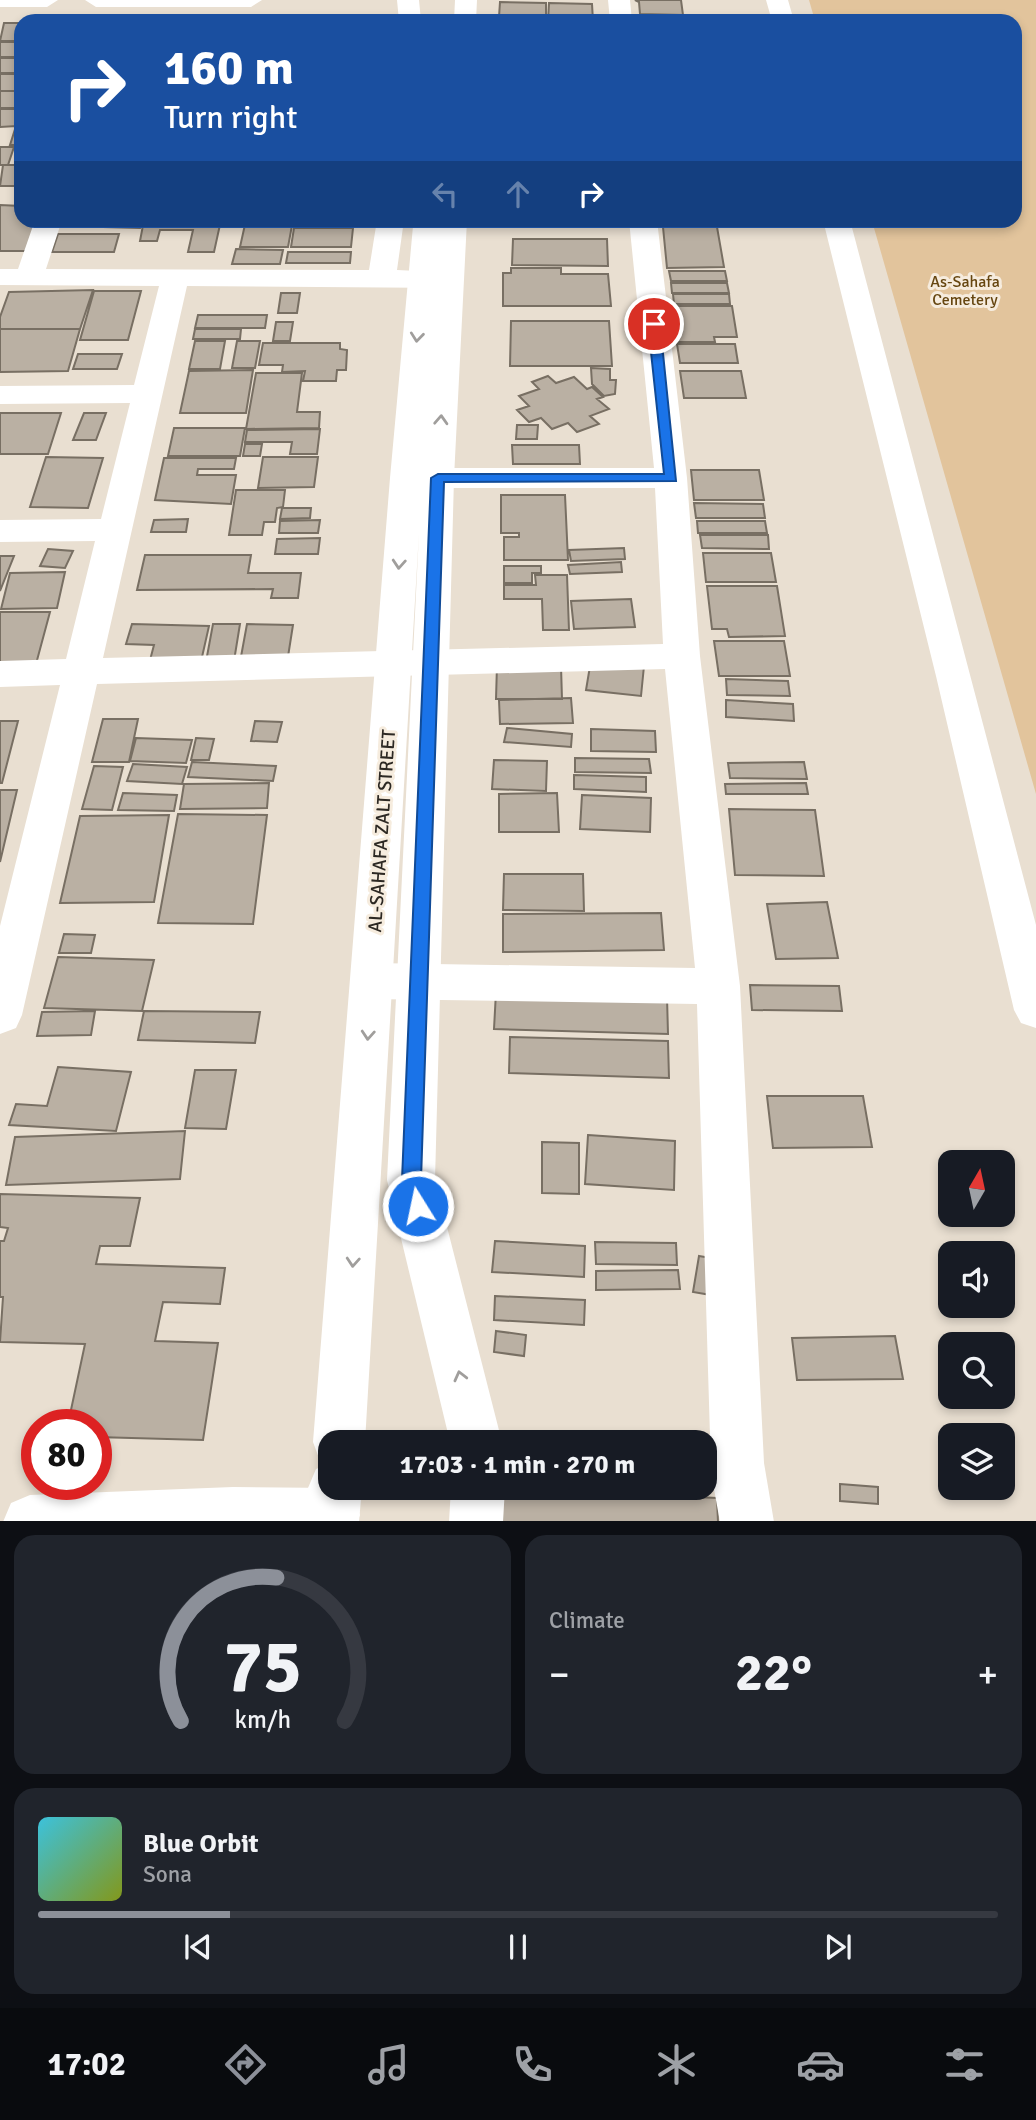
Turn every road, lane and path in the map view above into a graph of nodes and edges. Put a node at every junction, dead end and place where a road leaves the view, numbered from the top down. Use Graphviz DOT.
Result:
graph roads {
  1 [pos="0,0"];
  2 [pos="47,0"];
  3 [pos="96,0"];
  4 [pos="241,0"];
  5 [pos="251,0"];
  6 [pos="129,1"];
  7 [pos="47,228"];
  8 [pos="390,228"];
  9 [pos="428,228"];
  10 [pos="451,228"];
  11 [pos="644,228"];
  12 [pos="837,228"];
  13 [pos="0,277"];
  14 [pos="29,277"];
  15 [pos="175,277"];
  16 [pos="436,279"];
  17 [pos="381,281"];
  18 [pos="148,394"];
  19 [pos="0,395"];
  20 [pos="422,478"];
  21 [pos="671,478"];
  22 [pos="116,530"];
  23 [pos="0,531"];
  24 [pos="682,656"];
  25 [pos="431,665"];
  26 [pos="392,666"];
  27 [pos="0,674"];
  28 [pos="79,674"];
  29 [pos="14,885"];
  30 [pos="420,979"];
  31 [pos="372,981"];
  32 [pos="718,986"];
  33 [pos="1036,1010"];
  34 [pos="0,1014"];
  35 [pos="340,1430"];
  36 [pos="473,1430"];
  37 [pos="721,1463"];
  38 [pos="477,1500"];
  39 [pos="333,1508"];
  40 [pos="30,1521"];
  41 [pos="476,1521"];
  42 [pos="747,1521"];
  1 -- 2 [label="main road"];
  3 -- 6 [label="main road"];
  4 -- 5 [label="main road"];
  4 -- 6 [label="main road"];
  7 -- 14 [label="main road"];
  8 -- 17 [label="main road"];
  9 -- 16 [label="main road"];
  10 -- 16 [label="main road"];
  11 -- 21 [label="main road"];
  12 -- 33 [label="main road"];
  13 -- 14 [label="main road"];
  14 -- 15 [label="main road"];
  15 -- 17 [label="main road"];
  15 -- 18 [label="main road"];
  16 -- 17 [label="main road"];
  16 -- 20 [label="main road"];
  18 -- 19 [label="main road"];
  18 -- 22 [label="main road"];
  20 -- 21 [label="main road"];
  20 -- 25 [label="main road"];
  20 -- 26 [label="main road, AL-SAHAFA ZALT STREET, one-way"];
  21 -- 24 [label="main road"];
  22 -- 23 [label="main road"];
  22 -- 28 [label="main road"];
  24 -- 25 [label="main road"];
  24 -- 32 [label="main road"];
  25 -- 26 [label="main road"];
  25 -- 30 [label="main road"];
  26 -- 28 [label="main road"];
  26 -- 31 [label="main road, AL-SAHAFA ZALT STREET"];
  27 -- 28 [label="main road"];
  28 -- 29 [label="main road"];
  29 -- 34 [label="main road"];
  30 -- 31 [label="main road"];
  30 -- 32 [label="main road"];
  36 -- 30 [label="main road, one-way"];
  31 -- 35 [label="main road, AL-SAHAFA ZALT STREET, one-way"];
  32 -- 37 [label="main road"];
  37 -- 42 [label="main road"];
  38 -- 41 [label="main road"];
  39 -- 40 [label="main road"];
}
